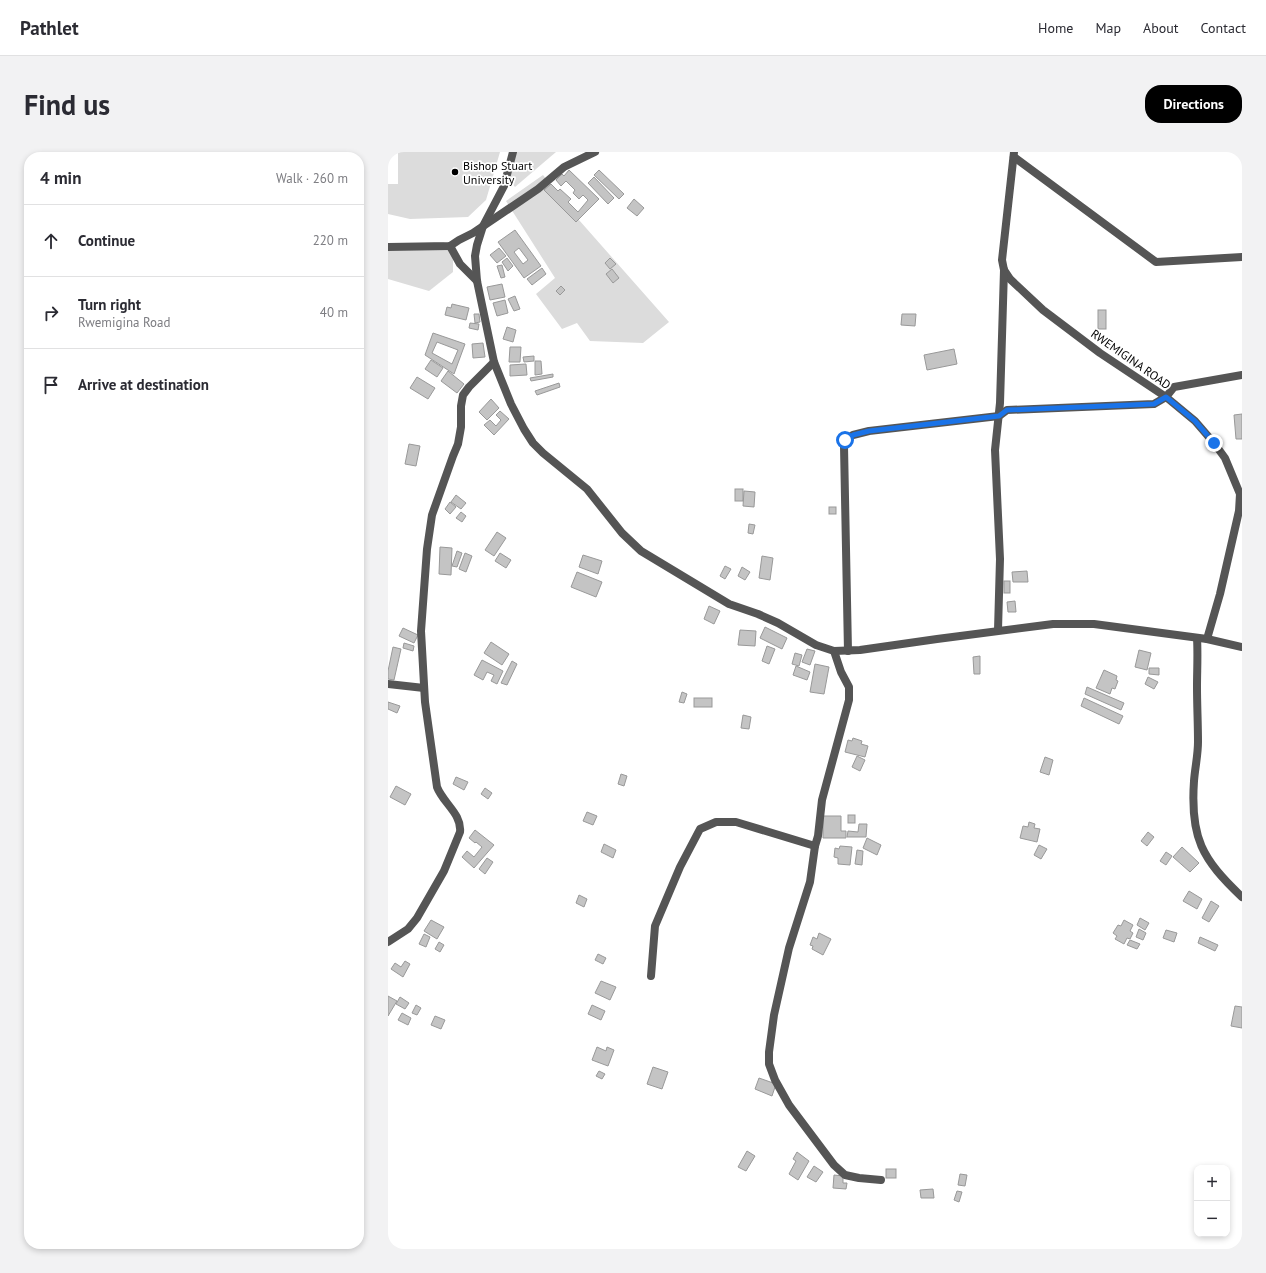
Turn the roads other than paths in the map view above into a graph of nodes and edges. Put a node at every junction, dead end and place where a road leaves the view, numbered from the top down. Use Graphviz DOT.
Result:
graph roads {
  1 [pos="513,152"];
  2 [pos="595,152"];
  3 [pos="1014,154"];
  4 [pos="483,226"];
  5 [pos="450,246"];
  6 [pos="388,247"];
  7 [pos="1242,257"];
  8 [pos="1004,270"];
  9 [pos="477,281"];
  10 [pos="494,362"];
  11 [pos="1242,375"];
  12 [pos="1166,397"];
  13 [pos="999,416"];
  14 [pos="998,630"];
  15 [pos="1197,638"];
  16 [pos="1207,639"];
  17 [pos="1242,647"];
  18 [pos="834,651"];
  19 [pos="848,651"];
  20 [pos="388,684"];
  21 [pos="424,688"];
  22 [pos="815,846"];
  23 [pos="1242,897"];
  24 [pos="388,942"];
  25 [pos="651,976"];
  26 [pos="882,1180"];
  1 -- 4 [label="street"];
  2 -- 4 [label="street"];
  3 -- 7 [label="street"];
  3 -- 8 [label="street"];
  4 -- 5 [label="street"];
  4 -- 9 [label="street"];
  5 -- 6 [label="street"];
  5 -- 9 [label="street"];
  8 -- 12 [label="street, RWEMIGINA ROAD"];
  8 -- 13 [label="street"];
  9 -- 10 [label="street"];
  10 -- 18 [label="street"];
  10 -- 21 [label="street"];
  11 -- 12 [label="street"];
  12 -- 13 [label="street"];
  12 -- 16 [label="street, RWEMIGINA ROAD"];
  13 -- 14 [label="street"];
  13 -- 19 [label="street"];
  14 -- 15 [label="street"];
  14 -- 19 [label="street"];
  15 -- 16 [label="street"];
  15 -- 23 [label="street"];
  16 -- 17 [label="street"];
  18 -- 19 [label="street"];
  18 -- 22 [label="street"];
  20 -- 21 [label="street"];
  21 -- 24 [label="street"];
  22 -- 25 [label="street"];
  22 -- 26 [label="street"];
}
